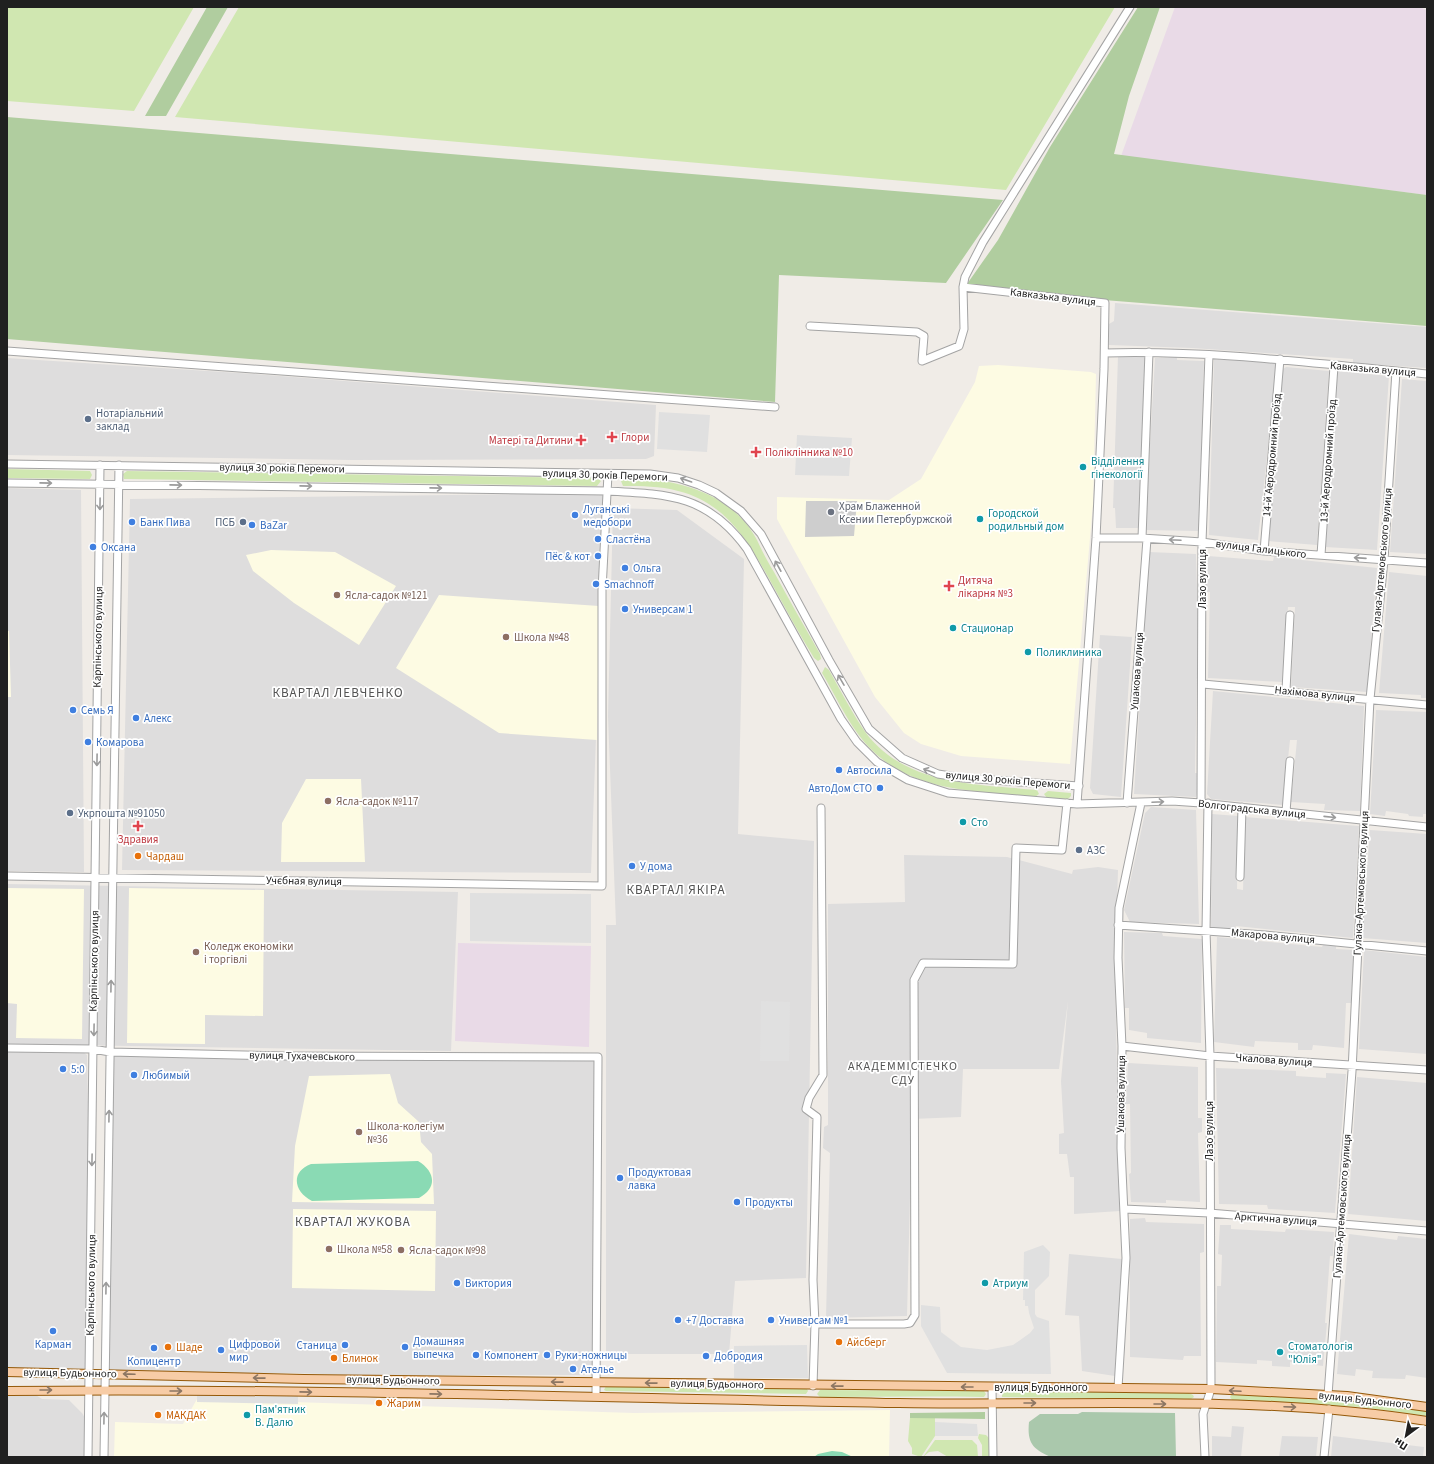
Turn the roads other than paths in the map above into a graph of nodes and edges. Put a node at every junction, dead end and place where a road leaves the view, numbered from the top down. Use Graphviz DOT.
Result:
graph roads {
  1 [pos="1130,7"];
  2 [pos="964,287"];
  3 [pos="810,326"];
  4 [pos="7,350"];
  5 [pos="1149,352"];
  6 [pos="1105,353"];
  7 [pos="1209,355"];
  8 [pos="1280,359"];
  9 [pos="1334,366"];
  10 [pos="1396,371"];
  11 [pos="1427,374"];
  12 [pos="775,407"];
  13 [pos="7,464"];
  14 [pos="100,465"];
  15 [pos="119,465"];
  16 [pos="608,474"];
  17 [pos="7,483"];
  18 [pos="100,484"];
  19 [pos="119,484"];
  20 [pos="608,490"];
  21 [pos="1096,538"];
  22 [pos="1144,538"];
  23 [pos="1202,542"];
  24 [pos="1264,551"];
  25 [pos="1321,555"];
  26 [pos="1384,560"];
  27 [pos="1427,563"];
  28 [pos="1290,615"];
  29 [pos="1203,684"];
  30 [pos="1286,690"];
  31 [pos="1370,700"];
  32 [pos="1427,705"];
  33 [pos="1290,761"];
  34 [pos="1079,786"];
  35 [pos="1067,803"];
  36 [pos="1127,803"];
  37 [pos="1141,803"];
  38 [pos="1204,803"];
  39 [pos="1077,804"];
  40 [pos="1242,807"];
  41 [pos="821,808"];
  42 [pos="1286,812"];
  43 [pos="1364,821"];
  44 [pos="1427,827"];
  45 [pos="7,876"];
  46 [pos="1240,877"];
  47 [pos="96,878"];
  48 [pos="113,878"];
  49 [pos="1118,925"];
  50 [pos="1206,931"];
  51 [pos="1358,943"];
  52 [pos="1427,950"];
  53 [pos="1122,1046"];
  54 [pos="7,1048"];
  55 [pos="93,1048"];
  56 [pos="110,1052"];
  57 [pos="1210,1056"];
  58 [pos="1352,1066"];
  59 [pos="1427,1070"];
  60 [pos="1124,1209"];
  61 [pos="1209,1213"];
  62 [pos="1341,1224"];
  63 [pos="1427,1231"];
  64 [pos="815,1324"];
  65 [pos="7,1372"];
  66 [pos="90,1373"];
  67 [pos="105,1373"];
  68 [pos="596,1382"];
  69 [pos="813,1386"];
  70 [pos="992,1387"];
  71 [pos="1118,1388"];
  72 [pos="1211,1390"];
  73 [pos="7,1391"];
  74 [pos="89,1391"];
  75 [pos="105,1391"];
  76 [pos="1328,1395"];
  77 [pos="596,1396"];
  78 [pos="812,1401"];
  79 [pos="991,1402"];
  80 [pos="1207,1404"];
  81 [pos="1427,1407"];
  82 [pos="1329,1409"];
  83 [pos="1427,1421"];
  84 [pos="88,1457"];
  85 [pos="104,1457"];
  86 [pos="993,1457"];
  87 [pos="1205,1457"];
  88 [pos="1324,1457"];
  1 -- 2 [label="street"];
  2 -- 3 [label="street"];
  2 -- 6 [label="street, Кавказька вулиця"];
  4 -- 12 [label="street"];
  5 -- 6 [label="street, Кавказька вулиця"];
  5 -- 7 [label="street, Кавказька вулиця"];
  5 -- 22 [label="street, Ушакова вулиця"];
  6 -- 21 [label="street"];
  7 -- 8 [label="street, Кавказька вулиця"];
  7 -- 23 [label="street, Лазо вулиця"];
  8 -- 9 [label="street, Кавказька вулиця"];
  8 -- 24 [label="street, 14-й Аеродромний проїзд"];
  9 -- 10 [label="street, Кавказька вулиця"];
  9 -- 25 [label="street, 13-й Аеродромний проїзд"];
  10 -- 11 [label="street, Кавказька вулиця"];
  10 -- 26 [label="street, Гулака-Артемовського вулиця"];
  13 -- 14 [label="street, вулиця 30 років Перемоги"];
  14 -- 15 [label="street, вулиця 30 років Перемоги"];
  14 -- 18 [label="street, Карпінського вулиця"];
  15 -- 16 [label="street, вулиця 30 років Перемоги"];
  15 -- 19 [label="street, Карпінського вулиця"];
  16 -- 20 [label="street"];
  34 -- 16 [label="street, вулиця 30 років Перемоги, one-way"];
  17 -- 18 [label="street, вулиця 30 років Перемоги, one-way"];
  18 -- 19 [label="street, вулиця 30 років Перемоги"];
  18 -- 47 [label="street, Карпінського вулиця, one-way"];
  19 -- 20 [label="street, вулиця 30 років Перемоги, one-way"];
  19 -- 48 [label="street, Карпінського вулиця"];
  20 -- 35 [label="street, вулиця 30 років Перемоги"];
  20 -- 48 [label="street, Учєбная вулиця"];
  21 -- 22 [label="street, вулиця Галицького"];
  21 -- 34 [label="street"];
  23 -- 22 [label="street, вулиця Галицького, one-way"];
  22 -- 36 [label="street, Ушакова вулиця"];
  23 -- 24 [label="street, вулиця Галицького"];
  23 -- 29 [label="street, Лазо вулиця"];
  24 -- 25 [label="street, вулиця Галицького"];
  26 -- 25 [label="street, вулиця Галицького, one-way"];
  26 -- 27 [label="street, вулиця Галицького"];
  26 -- 31 [label="street, Гулака-Артемовського вулиця"];
  28 -- 30 [label="street"];
  29 -- 30 [label="street, Нахімова вулиця"];
  29 -- 38 [label="street, Лазо вулиця"];
  30 -- 31 [label="street, Нахімова вулиця"];
  31 -- 32 [label="street, Нахімова вулиця"];
  31 -- 43 [label="street, Гулака-Артемовського вулиця"];
  33 -- 42 [label="street"];
  34 -- 39 [label="street"];
  35 -- 39 [label="street, вулиця 30 років Перемоги"];
  35 -- 64 [label="street"];
  36 -- 37 [label="street, Волгоградська вулиця"];
  36 -- 39 [label="street, Волгоградська вулиця"];
  37 -- 38 [label="street, Волгоградська вулиця, one-way"];
  37 -- 49 [label="street, Ушакова вулиця"];
  38 -- 40 [label="street, Волгоградська вулиця"];
  38 -- 50 [label="street, Лазо вулиця"];
  40 -- 42 [label="street, Волгоградська вулиця"];
  40 -- 46 [label="street"];
  41 -- 64 [label="street"];
  42 -- 43 [label="street, Волгоградська вулиця, one-way"];
  43 -- 44 [label="street, Волгоградська вулиця"];
  43 -- 51 [label="street, Гулака-Артемовського вулиця"];
  45 -- 47 [label="street, Учєбная вулиця"];
  47 -- 48 [label="street, Учєбная вулиця"];
  47 -- 55 [label="street, Карпінського вулиця, one-way"];
  56 -- 48 [label="street, Карпінського вулиця, one-way"];
  49 -- 50 [label="street, Макарова вулиця"];
  49 -- 53 [label="street, Ушакова вулиця"];
  50 -- 51 [label="street, Макарова вулиця"];
  50 -- 57 [label="street, Лазо вулиця"];
  51 -- 52 [label="street, Макарова вулиця"];
  51 -- 58 [label="street, Гулака-Артемовського вулиця"];
  53 -- 57 [label="street, Чкалова вулиця"];
  53 -- 60 [label="street, Ушакова вулиця"];
  54 -- 55 [label="street, вулиця Тухачевського"];
  55 -- 56 [label="street, вулиця Тухачевського"];
  55 -- 66 [label="street, Карпінського вулиця, one-way"];
  67 -- 56 [label="street, Карпінського вулиця, one-way"];
  56 -- 68 [label="street, вулиця Тухачевського"];
  57 -- 58 [label="street, Чкалова вулиця"];
  57 -- 61 [label="street, Лазо вулиця"];
  58 -- 59 [label="street, Чкалова вулиця"];
  58 -- 62 [label="street, Гулака-Артемовського вулиця"];
  60 -- 61 [label="street, Арктична вулиця"];
  60 -- 71 [label="street, Ушакова вулиця"];
  61 -- 62 [label="street, Арктична вулиця"];
  61 -- 72 [label="street, Лазо вулиця"];
  62 -- 63 [label="street, Арктична вулиця"];
  62 -- 76 [label="street, Гулака-Артемовського вулиця"];
  64 -- 69 [label="street"];
  65 -- 66 [label="main road, вулиця Будьонного"];
  66 -- 67 [label="main road, вулиця Будьонного"];
  66 -- 74 [label="street, Карпінського вулиця"];
  68 -- 67 [label="main road, вулиця Будьонного, one-way"];
  67 -- 75 [label="street, Карпінського вулиця"];
  69 -- 68 [label="main road, вулиця Будьонного, one-way"];
  68 -- 77 [label="street"];
  70 -- 69 [label="main road, вулиця Будьонного, one-way"];
  69 -- 78 [label="main road"];
  70 -- 71 [label="main road, вулиця Будьонного"];
  70 -- 79 [label="street"];
  71 -- 72 [label="main road, вулиця Будьонного"];
  76 -- 72 [label="main road, вулиця Будьонного, one-way"];
  72 -- 80 [label="street, Лазо вулиця"];
  73 -- 74 [label="main road, вулиця Будьонного, one-way"];
  74 -- 75 [label="main road, вулиця Будьонного"];
  74 -- 84 [label="street, Карпінського вулиця"];
  75 -- 77 [label="main road, вулиця Будьонного, one-way"];
  85 -- 75 [label="street, Карпінського вулиця, one-way"];
  76 -- 81 [label="main road, вулиця Будьонного"];
  77 -- 78 [label="main road, вулиця Будьонного"];
  78 -- 79 [label="main road, вулиця Будьонного"];
  79 -- 80 [label="main road, вулиця Будьонного, one-way"];
  79 -- 86 [label="street"];
  80 -- 82 [label="main road, вулиця Будьонного, one-way"];
  80 -- 87 [label="street, Лазо вулиця"];
  82 -- 83 [label="main road, вулиця Будьонного"];
  82 -- 88 [label="street"];
}
